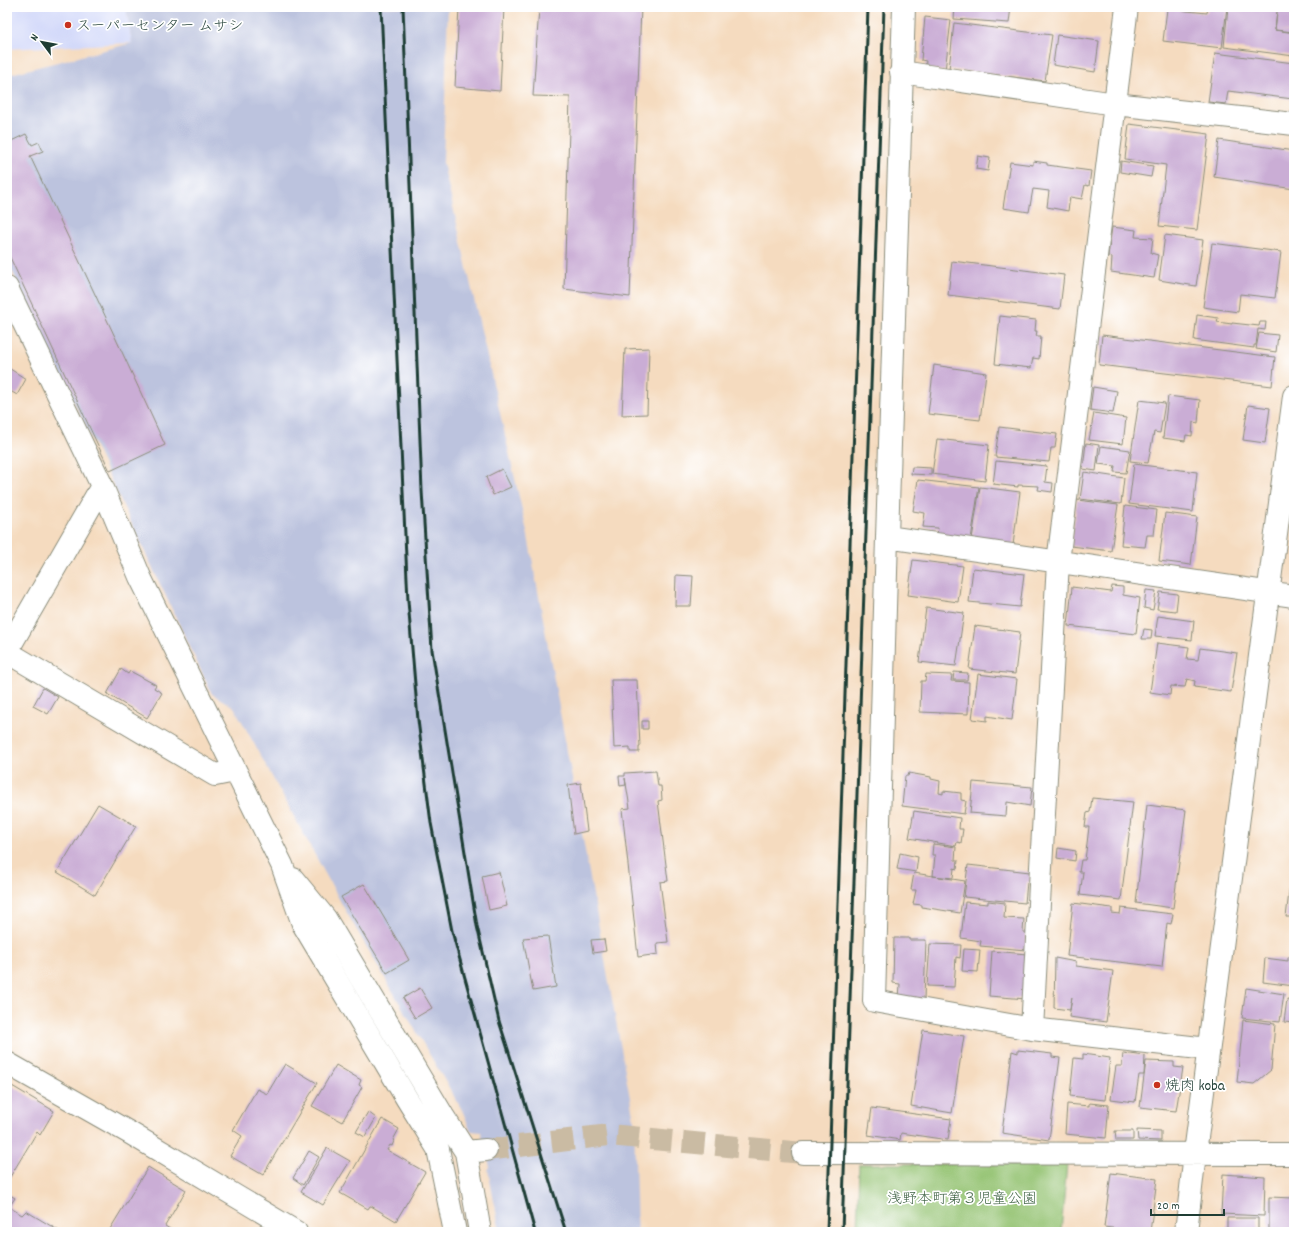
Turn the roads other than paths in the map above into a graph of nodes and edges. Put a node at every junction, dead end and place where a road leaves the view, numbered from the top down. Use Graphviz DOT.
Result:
graph roads {
  1 [pos="904,7"];
  2 [pos="1127,7"];
  3 [pos="901,72"];
  4 [pos="1115,104"];
  5 [pos="1294,124"];
  6 [pos="7,288"];
  7 [pos="1294,396"];
  8 [pos="102,486"];
  9 [pos="887,537"];
  10 [pos="1058,562"];
  11 [pos="1268,593"];
  12 [pos="1294,596"];
  13 [pos="7,651"];
  14 [pos="235,771"];
  15 [pos="282,865"];
  16 [pos="1032,1029"];
  17 [pos="1208,1049"];
  18 [pos="7,1063"];
  19 [pos="803,1153"];
  20 [pos="1195,1153"];
  21 [pos="1294,1154"];
  22 [pos="296,1232"];
  23 [pos="455,1232"];
  24 [pos="480,1232"];
  25 [pos="1186,1232"];
  1 -- 3 [label="street"];
  2 -- 4 [label="street"];
  3 -- 4 [label="street"];
  3 -- 9 [label="street"];
  4 -- 5 [label="street"];
  4 -- 10 [label="street"];
  6 -- 8 [label="street"];
  7 -- 11 [label="street"];
  8 -- 13 [label="street"];
  8 -- 14 [label="street"];
  9 -- 10 [label="street"];
  9 -- 16 [label="street"];
  10 -- 11 [label="street"];
  10 -- 16 [label="street"];
  11 -- 12 [label="street"];
  11 -- 17 [label="street"];
  13 -- 14 [label="street"];
  14 -- 15 [label="street"];
  15 -- 23 [label="street"];
  15 -- 24 [label="street"];
  16 -- 17 [label="street"];
  17 -- 20 [label="street"];
  18 -- 22 [label="street"];
  19 -- 20 [label="street"];
  20 -- 21 [label="street"];
  20 -- 25 [label="street"];
}
